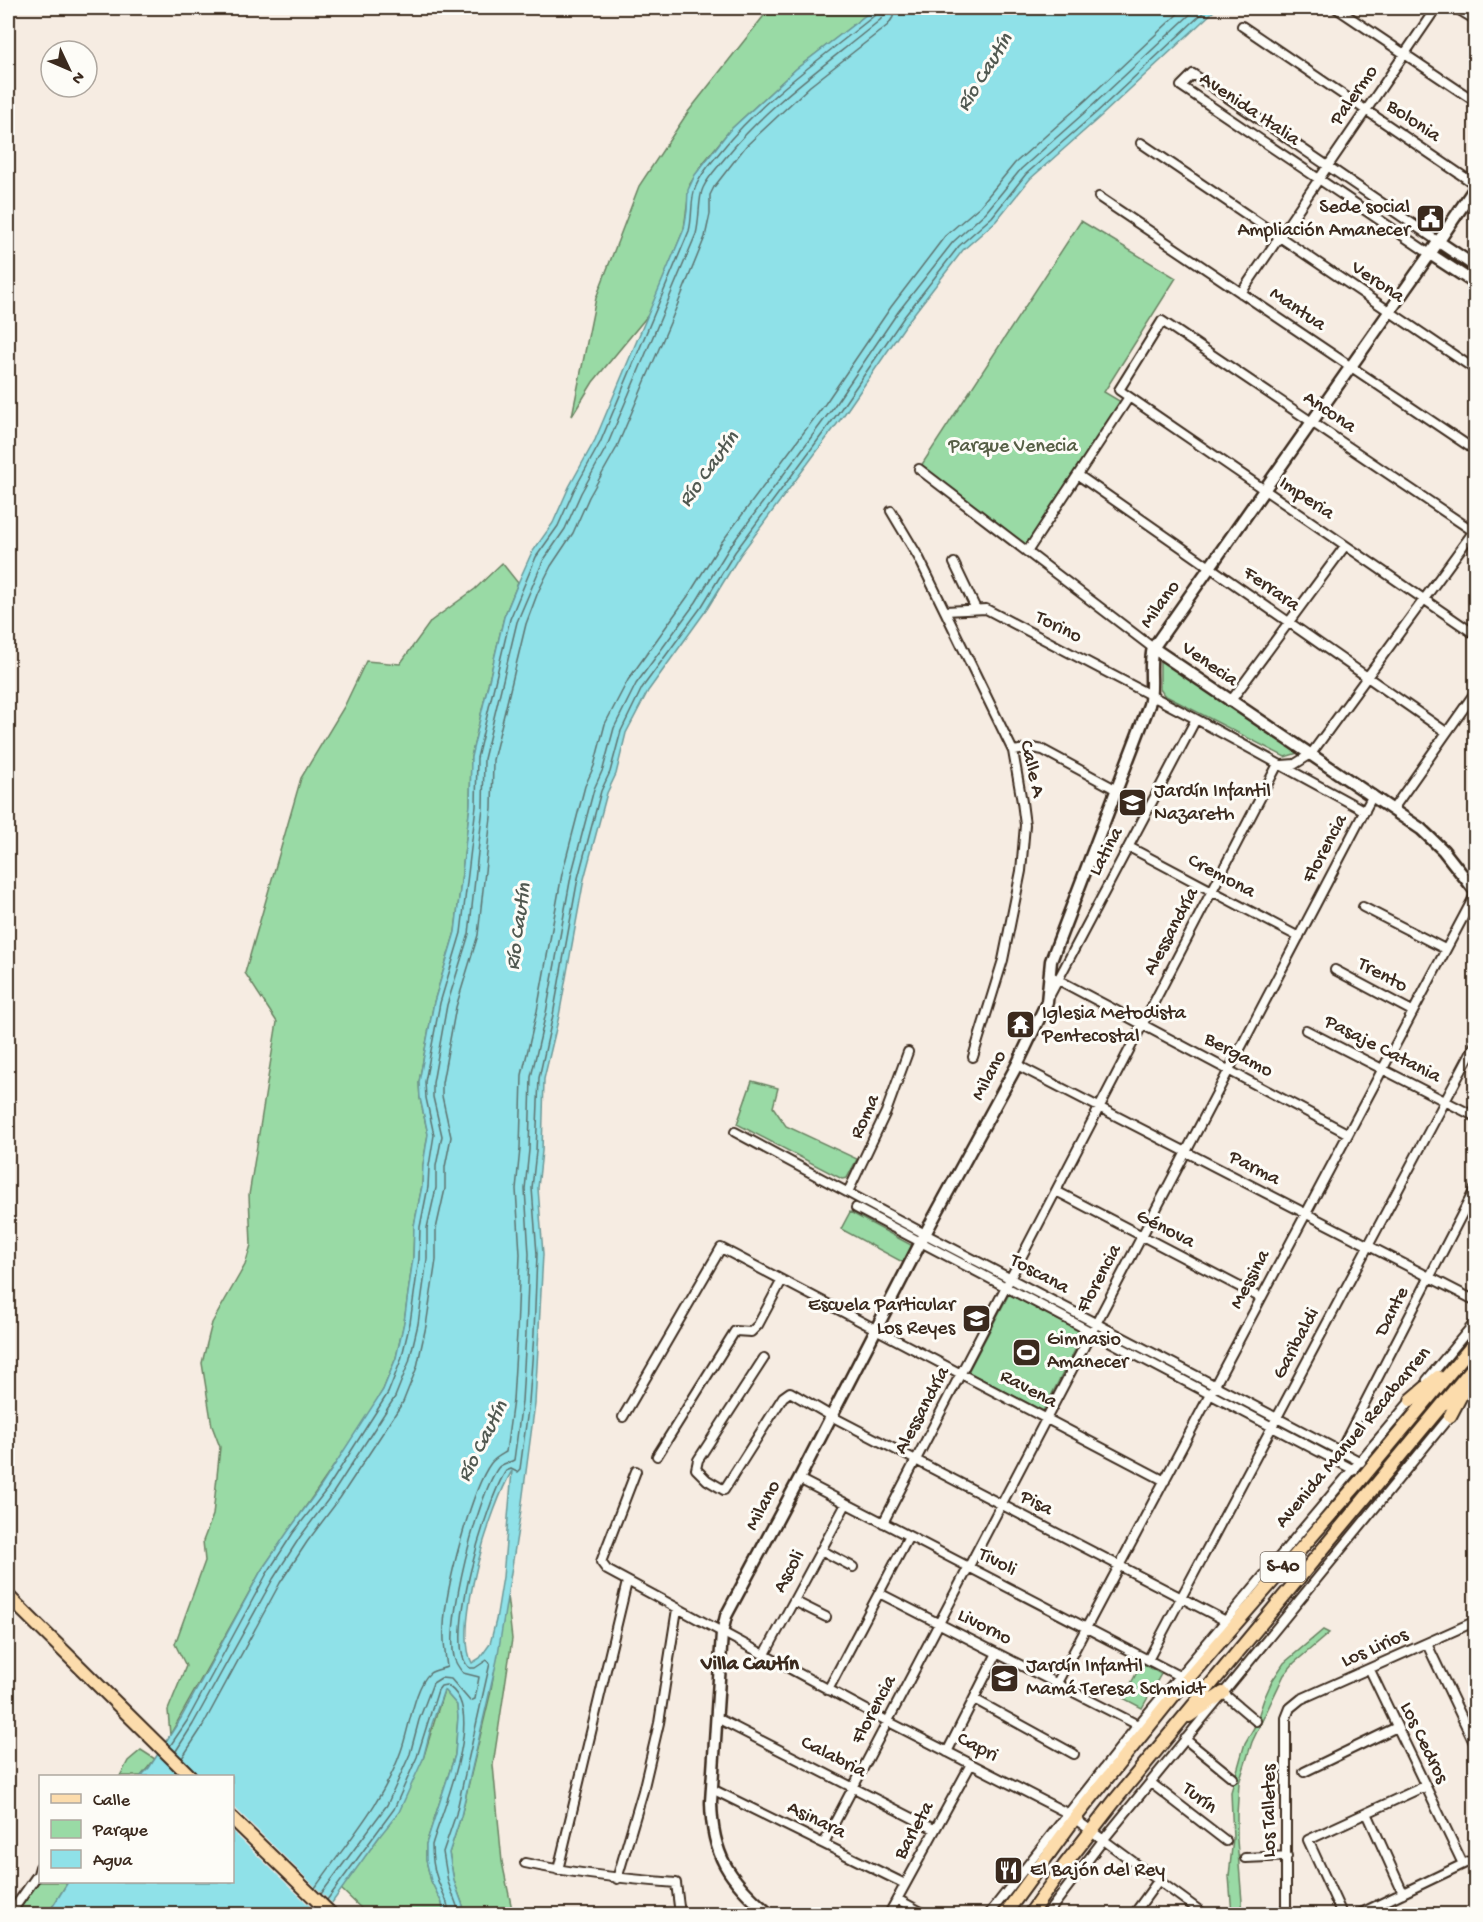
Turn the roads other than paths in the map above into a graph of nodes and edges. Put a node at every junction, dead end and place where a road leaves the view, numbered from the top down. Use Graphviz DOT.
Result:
graph roads {
  1 [pos="1336,8"];
  2 [pos="1436,8"];
  3 [pos="1458,8"];
  4 [pos="1476,20"];
  5 [pos="1242,26"];
  6 [pos="1404,54"];
  7 [pos="1476,102"];
  8 [pos="1365,110"];
  9 [pos="1141,143"];
  10 [pos="1327,166"];
  11 [pos="1319,179"];
  12 [pos="1476,185"];
  13 [pos="1099,197"];
  14 [pos="1280,237"];
  15 [pos="1439,242"];
  16 [pos="1430,254"];
  17 [pos="1476,267"];
  18 [pos="1476,285"];
  19 [pos="1241,292"];
  20 [pos="1390,312"];
  21 [pos="1351,367"];
  22 [pos="1476,370"];
  23 [pos="1119,390"];
  24 [pos="1129,397"];
  25 [pos="1313,422"];
  26 [pos="1476,451"];
  27 [pos="919,469"];
  28 [pos="1078,475"];
  29 [pos="1265,490"];
  30 [pos="891,511"];
  31 [pos="1475,531"];
  32 [pos="1345,546"];
  33 [pos="1026,552"];
  34 [pos="954,563"];
  35 [pos="1211,568"];
  36 [pos="1424,599"];
  37 [pos="976,609"];
  38 [pos="945,611"];
  39 [pos="1290,622"];
  40 [pos="1476,634"];
  41 [pos="1153,648"];
  42 [pos="1367,676"];
  43 [pos="1476,691"];
  44 [pos="1152,695"];
  45 [pos="1230,702"];
  46 [pos="1196,718"];
  47 [pos="1446,732"];
  48 [pos="1013,750"];
  49 [pos="1311,754"];
  50 [pos="1278,764"];
  51 [pos="1117,790"];
  52 [pos="1373,795"];
  53 [pos="1393,809"];
  54 [pos="1365,811"];
  55 [pos="1129,847"];
  56 [pos="1212,891"];
  57 [pos="1476,893"];
  58 [pos="1363,907"];
  59 [pos="1299,937"];
  60 [pos="1445,949"];
  61 [pos="1335,970"];
  62 [pos="1053,977"];
  63 [pos="1412,1011"];
  64 [pos="1142,1024"];
  65 [pos="1306,1030"];
  66 [pos="1476,1043"];
  67 [pos="908,1052"];
  68 [pos="973,1057"];
  69 [pos="1017,1065"];
  70 [pos="1382,1069"];
  71 [pos="1229,1070"];
  72 [pos="1445,1101"];
  73 [pos="1099,1107"];
  74 [pos="1476,1117"];
  75 [pos="735,1131"];
  76 [pos="1347,1133"];
  77 [pos="1186,1152"];
  78 [pos="1476,1187"];
  79 [pos="1056,1191"];
  80 [pos="848,1192"];
  81 [pos="856,1208"];
  82 [pos="1305,1214"];
  83 [pos="1142,1237"];
  84 [pos="923,1238"];
  85 [pos="1368,1246"];
  86 [pos="1010,1278"];
  87 [pos="1428,1278"];
  88 [pos="782,1280"];
  89 [pos="1006,1287"];
  90 [pos="1260,1298"];
  91 [pos="1476,1301"];
  92 [pos="1476,1322"];
  93 [pos="1096,1323"];
  94 [pos="876,1328"];
  95 [pos="1092,1332"];
  96 [pos="1476,1341"];
  97 [pos="1464,1355"];
  98 [pos="764,1358"];
  99 [pos="1476,1366"];
  100 [pos="961,1373"];
  101 [pos="1215,1386"];
  102 [pos="1476,1387"];
  103 [pos="1210,1394"];
  104 [pos="1411,1400"];
  105 [pos="831,1416"];
  106 [pos="1450,1416"];
  107 [pos="623,1417"];
  108 [pos="1046,1418"];
  109 [pos="1277,1418"];
  110 [pos="1272,1426"];
  111 [pos="1340,1451"];
  112 [pos="657,1456"];
  113 [pos="915,1460"];
  114 [pos="1361,1462"];
  115 [pos="1354,1470"];
  116 [pos="636,1471"];
  117 [pos="799,1479"];
  118 [pos="1165,1480"];
  119 [pos="846,1504"];
  120 [pos="1001,1504"];
  121 [pos="883,1523"];
  122 [pos="909,1536"];
  123 [pos="821,1550"];
  124 [pos="1120,1566"];
  125 [pos="853,1567"];
  126 [pos="968,1567"];
  127 [pos="627,1582"];
  128 [pos="879,1593"];
  129 [pos="8,1596"];
  130 [pos="1181,1598"];
  131 [pos="794,1601"];
  132 [pos="677,1610"];
  133 [pos="826,1617"];
  134 [pos="1226,1621"];
  135 [pos="1476,1621"];
  136 [pos="939,1623"];
  137 [pos="1087,1629"];
  138 [pos="722,1633"];
  139 [pos="1427,1644"];
  140 [pos="997,1653"];
  141 [pos="764,1656"];
  142 [pos="1148,1660"];
  143 [pos="1370,1670"];
  144 [pos="1179,1676"];
  145 [pos="1057,1683"];
  146 [pos="828,1690"];
  147 [pos="1178,1690"];
  148 [pos="1223,1692"];
  149 [pos="974,1699"];
  150 [pos="1290,1708"];
  151 [pos="717,1718"];
  152 [pos="887,1721"];
  153 [pos="1256,1721"];
  154 [pos="1138,1725"];
  155 [pos="1176,1725"];
  156 [pos="1397,1727"];
  157 [pos="1185,1739"];
  158 [pos="1476,1747"];
  159 [pos="947,1752"];
  160 [pos="1074,1754"];
  161 [pos="971,1764"];
  162 [pos="1304,1772"];
  163 [pos="189,1775"];
  164 [pos="1233,1778"];
  165 [pos="1151,1783"];
  166 [pos="1425,1786"];
  167 [pos="853,1787"];
  168 [pos="711,1789"];
  169 [pos="1367,1813"];
  170 [pos="1071,1816"];
  171 [pos="234,1820"];
  172 [pos="934,1829"];
  173 [pos="1091,1830"];
  174 [pos="1104,1839"];
  175 [pos="1226,1841"];
  176 [pos="824,1843"];
  177 [pos="1287,1856"];
  178 [pos="1245,1858"];
  179 [pos="1476,1858"];
  180 [pos="525,1863"];
  181 [pos="1462,1864"];
  182 [pos="1064,1866"];
  183 [pos="39,1870"];
  184 [pos="558,1870"];
  185 [pos="617,1879"];
  186 [pos="1158,1881"];
  187 [pos="905,1884"];
  188 [pos="1403,1893"];
  189 [pos="897,1899"];
  190 [pos="10,1914"];
  191 [pos="331,1914"];
  192 [pos="680,1914"];
  193 [pos="769,1914"];
  194 [pos="889,1914"];
  195 [pos="925,1914"];
  196 [pos="989,1914"];
  197 [pos="1005,1914"];
  198 [pos="1030,1914"];
  199 [pos="1047,1914"];
  200 [pos="1134,1914"];
  201 [pos="1204,1914"];
  202 [pos="1286,1914"];
  203 [pos="1342,1914"];
  204 [pos="1359,1914"];
  1 -- 6 [label="street"];
  2 -- 6 [label="street, Palermo"];
  3 -- 4 [label="street"];
  5 -- 8 [label="street, Bolonia"];
  6 -- 7 [label="street"];
  6 -- 8 [label="street, Palermo"];
  8 -- 10 [label="street, Palermo"];
  8 -- 12 [label="street, Bolonia"];
  9 -- 14 [label="street, Verona"];
  10 -- 11 [label="street, Palermo"];
  10 -- 11 [label="street, Avenida Italia"];
  10 -- 15 [label="street, Avenida Italia"];
  11 -- 14 [label="street, Palermo"];
  11 -- 16 [label="street, Avenida Italia"];
  12 -- 15 [label="street, Milano"];
  13 -- 19 [label="street, Mantua"];
  14 -- 19 [label="street, Palermo"];
  14 -- 20 [label="street, Verona"];
  15 -- 16 [label="street, Milano"];
  15 -- 17 [label="street, Avenida Italia"];
  16 -- 18 [label="street, Avenida Italia"];
  16 -- 20 [label="street, Milano"];
  19 -- 21 [label="street, Mantua"];
  20 -- 21 [label="street, Milano"];
  20 -- 22 [label="street, Verona"];
  21 -- 25 [label="street, Milano"];
  21 -- 26 [label="street, Mantua"];
  23 -- 24 [label="street, Imperia"];
  23 -- 25 [label="street, Ancona"];
  24 -- 28 [label="street"];
  24 -- 29 [label="street, Imperia"];
  25 -- 29 [label="street, Milano"];
  25 -- 31 [label="street, Ancona"];
  27 -- 33 [label="street, Venecia"];
  28 -- 33 [label="street"];
  28 -- 35 [label="street, Ferrara"];
  29 -- 32 [label="street, Imperia"];
  29 -- 35 [label="street, Milano"];
  30 -- 38 [label="street, Calle A"];
  31 -- 36 [label="street"];
  32 -- 36 [label="street, Imperia"];
  32 -- 39 [label="street"];
  33 -- 41 [label="street, Venecia"];
  34 -- 37 [label="street"];
  35 -- 39 [label="street, Ferrara"];
  35 -- 41 [label="street, Milano"];
  36 -- 40 [label="street, Imperia"];
  36 -- 42 [label="street"];
  37 -- 38 [label="street, Torino"];
  37 -- 44 [label="street, Torino"];
  38 -- 48 [label="street, Calle A"];
  39 -- 42 [label="street, Ferrara"];
  39 -- 45 [label="street"];
  41 -- 44 [label="street, Milano"];
  41 -- 45 [label="street, Venecia"];
  42 -- 47 [label="street, Ferrara"];
  42 -- 49 [label="street"];
  43 -- 47 [label="street"];
  44 -- 46 [label="street"];
  44 -- 51 [label="street, Milano"];
  45 -- 49 [label="street, Venecia"];
  46 -- 50 [label="street"];
  46 -- 55 [label="street, Latina"];
  47 -- 53 [label="street"];
  48 -- 51 [label="street"];
  48 -- 68 [label="street, Calle A"];
  49 -- 50 [label="street"];
  49 -- 52 [label="street, Venecia"];
  50 -- 54 [label="street"];
  50 -- 56 [label="street, Alessandría"];
  51 -- 62 [label="street, Milano"];
  52 -- 53 [label="street, Venecia"];
  52 -- 54 [label="street, Florencia"];
  53 -- 57 [label="street, Venecia"];
  54 -- 59 [label="street, Florencia"];
  55 -- 56 [label="street, Cremona"];
  55 -- 62 [label="street, Latina"];
  56 -- 59 [label="street, Cremona"];
  56 -- 64 [label="street, Alessandría"];
  57 -- 60 [label="street, Messina"];
  58 -- 60 [label="street"];
  59 -- 71 [label="street, Florencia"];
  60 -- 63 [label="street, Messina"];
  61 -- 63 [label="street, Trento"];
  62 -- 64 [label="street, Bergamo"];
  62 -- 69 [label="street, Milano"];
  63 -- 70 [label="street, Messina"];
  64 -- 71 [label="street, Bergamo"];
  64 -- 73 [label="street, Alessandría"];
  65 -- 70 [label="street, Pasaje Catania"];
  66 -- 72 [label="street, Garibaldi"];
  67 -- 80 [label="street, Roma"];
  69 -- 73 [label="street, Parma"];
  69 -- 84 [label="street, Milano"];
  70 -- 72 [label="street, Pasaje Catania"];
  70 -- 76 [label="street, Messina"];
  71 -- 76 [label="street, Bergamo"];
  71 -- 77 [label="street, Florencia"];
  72 -- 74 [label="street, Pasaje Catania"];
  72 -- 85 [label="street, Garibaldi"];
  73 -- 77 [label="street, Parma"];
  73 -- 79 [label="street, Alessandría"];
  75 -- 80 [label="street, Toscana"];
  76 -- 82 [label="street, Messina"];
  77 -- 82 [label="street, Parma"];
  77 -- 83 [label="street, Florencia"];
  78 -- 87 [label="street, Dante"];
  79 -- 83 [label="street, Génova"];
  79 -- 86 [label="street, Alessandría"];
  80 -- 84 [label="street, Toscana"];
  81 -- 84 [label="street, Toscana"];
  82 -- 85 [label="street, Parma"];
  82 -- 90 [label="street, Messina"];
  83 -- 90 [label="street, Génova"];
  83 -- 93 [label="street, Florencia"];
  84 -- 86 [label="street, Toscana"];
  84 -- 89 [label="street, Toscana"];
  84 -- 94 [label="street, Milano"];
  85 -- 87 [label="street, Parma"];
  85 -- 109 [label="street, Garibaldi"];
  86 -- 89 [label="street, Alessandría"];
  86 -- 93 [label="street, Toscana"];
  87 -- 91 [label="street, Parma"];
  87 -- 111 [label="street, Dante"];
  88 -- 94 [label="street, Ravena"];
  88 -- 107 [label="street, Ravena"];
  88 -- 112 [label="street"];
  89 -- 95 [label="street, Toscana"];
  89 -- 100 [label="street, Alessandría"];
  90 -- 101 [label="street, Messina"];
  92 -- 104 [label="street, Avenida Manuel Recabarren"];
  93 -- 95 [label="street, Florencia"];
  93 -- 101 [label="street, Toscana"];
  94 -- 100 [label="street, Ravena"];
  94 -- 105 [label="street, Milano"];
  95 -- 103 [label="street, Toscana"];
  95 -- 108 [label="street, Florencia"];
  96 -- 97 [label="main road, Avenida Manuel Recabarren / S-40"];
  97 -- 104 [label="main road"];
  97 -- 147 [label="main road, Avenida Manuel Recabarren / S-40"];
  98 -- 105 [label="street, Pisa"];
  99 -- 106 [label="main road"];
  99 -- 155 [label="main road, S-40"];
  100 -- 108 [label="street, Ravena"];
  100 -- 113 [label="street, Alessandría"];
  101 -- 103 [label="street, Messina"];
  101 -- 109 [label="street, Toscana"];
  102 -- 106 [label="main road"];
  103 -- 110 [label="street, Toscana"];
  103 -- 118 [label="street, Messina"];
  104 -- 114 [label="street, Avenida Manuel Recabarren"];
  105 -- 113 [label="street, Pisa"];
  105 -- 117 [label="street, Milano"];
  106 -- 148 [label="street"];
  108 -- 118 [label="street, Ravena"];
  108 -- 120 [label="street, Florencia"];
  109 -- 110 [label="street, Garibaldi"];
  109 -- 111 [label="street, Toscana"];
  110 -- 115 [label="street, Toscana"];
  110 -- 130 [label="street, Garibaldi"];
  111 -- 114 [label="street, Toscana"];
  113 -- 120 [label="street, Pisa"];
  113 -- 121 [label="street, Alessandría"];
  114 -- 115 [label="street, Avenida Manuel Recabarren"];
  115 -- 134 [label="street, Avenida Manuel Recabarren"];
  116 -- 127 [label="street, Capri"];
  117 -- 119 [label="street, Tivoli"];
  117 -- 138 [label="street, Milano"];
  118 -- 124 [label="street, Messina"];
  119 -- 121 [label="street, Tivoli"];
  119 -- 123 [label="street, Ascoli"];
  120 -- 124 [label="street, Pisa"];
  120 -- 126 [label="street, Florencia"];
  121 -- 122 [label="street, Tivoli"];
  122 -- 126 [label="street, Tivoli"];
  122 -- 128 [label="street"];
  123 -- 125 [label="street"];
  123 -- 131 [label="street, Ascoli"];
  124 -- 130 [label="street, Pisa"];
  124 -- 137 [label="street, Messina"];
  126 -- 136 [label="street, Florencia"];
  126 -- 137 [label="street, Tivoli"];
  127 -- 132 [label="street, Capri"];
  127 -- 184 [label="street"];
  128 -- 136 [label="street, Livorno"];
  128 -- 146 [label="street"];
  129 -- 163 [label="main road"];
  130 -- 134 [label="street, Pisa"];
  130 -- 142 [label="street, Garibaldi"];
  131 -- 133 [label="street"];
  131 -- 141 [label="street, Ascoli"];
  132 -- 138 [label="street, Capri"];
  132 -- 185 [label="street"];
  134 -- 144 [label="street, Avenida Manuel Recabarren"];
  135 -- 139 [label="street, Los Lirios"];
  136 -- 140 [label="street, Livorno"];
  136 -- 152 [label="street, Florencia"];
  137 -- 142 [label="street, Tivoli"];
  137 -- 145 [label="street, Messina"];
  138 -- 141 [label="street, Capri"];
  138 -- 151 [label="street, Milano"];
  139 -- 143 [label="street, Los Lirios"];
  139 -- 158 [label="street"];
  140 -- 145 [label="street, Livorno"];
  140 -- 149 [label="street"];
  141 -- 146 [label="street, Capri"];
  142 -- 144 [label="street, Tivoli"];
  143 -- 150 [label="street, Los Lirios"];
  143 -- 156 [label="street, Los Cedros"];
  144 -- 154 [label="street, Avenida Manuel Recabarren"];
  145 -- 154 [label="street, Livorno"];
  146 -- 152 [label="street, Capri"];
  147 -- 154 [label="main road"];
  147 -- 170 [label="main road, Avenida Manuel Recabarren / S-40"];
  148 -- 153 [label="street"];
  148 -- 155 [label="main road"];
  148 -- 157 [label="street"];
  149 -- 159 [label="street"];
  149 -- 160 [label="street"];
  150 -- 177 [label="street, Los Talletes"];
  151 -- 167 [label="street, Calabria"];
  151 -- 168 [label="street, Milano"];
  152 -- 159 [label="street, Capri"];
  152 -- 167 [label="street, Florencia"];
  154 -- 170 [label="street, Avenida Manuel Recabarren"];
  155 -- 173 [label="main road, S-40"];
  156 -- 162 [label="street"];
  156 -- 166 [label="street, Los Cedros"];
  157 -- 164 [label="street"];
  157 -- 165 [label="street"];
  159 -- 161 [label="street, Capri"];
  161 -- 170 [label="street, Capri"];
  161 -- 172 [label="street, Barleta"];
  165 -- 174 [label="street"];
  165 -- 175 [label="street, Turín"];
  166 -- 169 [label="street"];
  166 -- 181 [label="street, Los Cedros"];
  167 -- 172 [label="street, Calabria"];
  167 -- 176 [label="street, Florencia"];
  168 -- 176 [label="street, Asinara"];
  168 -- 193 [label="street, Milano"];
  169 -- 188 [label="street"];
  169 -- 203 [label="street"];
  170 -- 173 [label="street, Capri"];
  170 -- 182 [label="main road"];
  170 -- 196 [label="street, Avenida Manuel Recabarren"];
  170 -- 197 [label="main road, Avenida Manuel Recabarren / S-40"];
  171 -- 191 [label="main road"];
  172 -- 187 [label="street, Barleta"];
  173 -- 174 [label="street, Capri"];
  173 -- 182 [label="main road, S-40"];
  174 -- 186 [label="street, Capri"];
  174 -- 199 [label="street"];
  176 -- 187 [label="street, Asinara"];
  177 -- 178 [label="street"];
  177 -- 202 [label="street, Los Talletes"];
  179 -- 181 [label="street"];
  180 -- 184 [label="street"];
  181 -- 188 [label="street"];
  182 -- 198 [label="main road, S-40"];
  183 -- 190 [label="street"];
  184 -- 185 [label="street"];
  185 -- 192 [label="street"];
  186 -- 200 [label="street"];
  186 -- 201 [label="street, Capri"];
  187 -- 189 [label="street, Barleta"];
  188 -- 204 [label="street"];
  189 -- 194 [label="street, Barleta"];
  189 -- 195 [label="street"];
}
